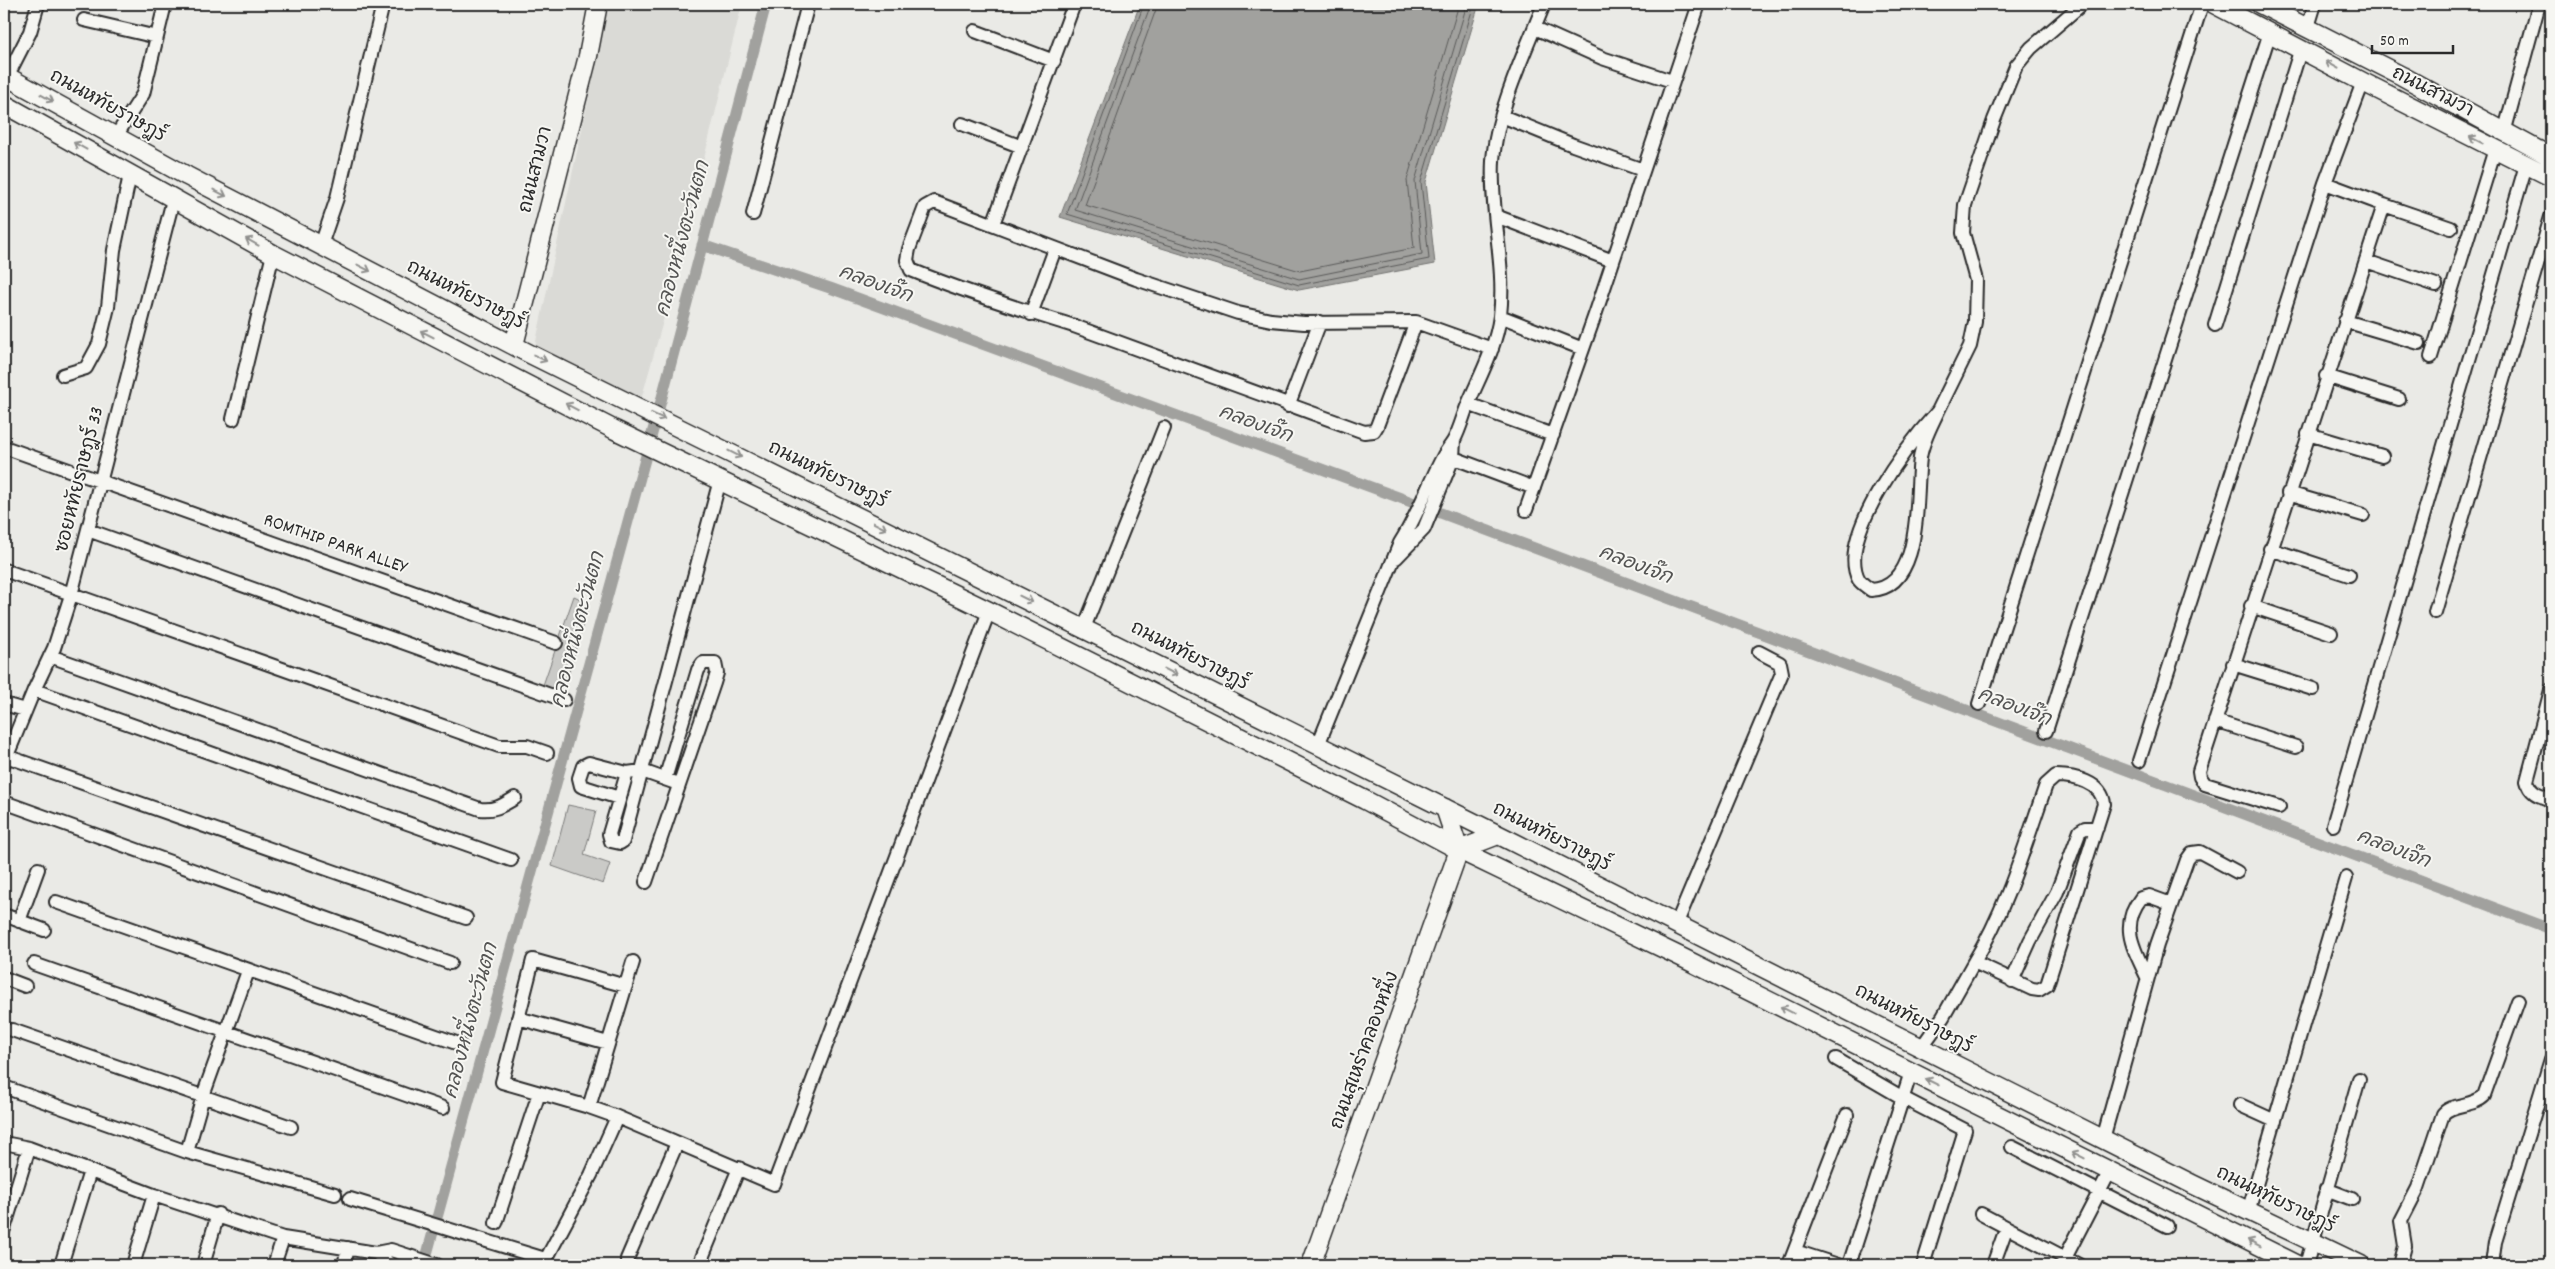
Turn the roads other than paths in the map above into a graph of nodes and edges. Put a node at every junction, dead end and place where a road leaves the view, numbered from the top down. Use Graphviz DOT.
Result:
graph roads {
  1 [pos="38,4"];
  2 [pos="165,4"];
  3 [pos="383,4"];
  4 [pos="598,4"];
  5 [pos="808,4"];
  6 [pos="1074,4"];
  7 [pos="1544,4"];
  8 [pos="1699,4"];
  9 [pos="2082,4"];
  10 [pos="2202,4"];
  11 [pos="2214,4"];
  12 [pos="2260,4"];
  13 [pos="2316,4"];
  14 [pos="2539,4"];
  15 [pos="84,20"];
  16 [pos="2308,27"];
  17 [pos="1534,28"];
  18 [pos="976,31"];
  19 [pos="2270,32"];
  20 [pos="157,37"];
  21 [pos="2302,48"];
  22 [pos="1054,61"];
  23 [pos="5,76"];
  24 [pos="1672,81"];
  25 [pos="2363,82"];
  26 [pos="4,104"];
  27 [pos="1502,116"];
  28 [pos="962,124"];
  29 [pos="2504,133"];
  30 [pos="116,136"];
  31 [pos="1022,147"];
  32 [pos="2496,150"];
  33 [pos="2551,157"];
  34 [pos="102,159"];
  35 [pos="2526,165"];
  36 [pos="1643,170"];
  37 [pos="130,175"];
  38 [pos="187,176"];
  39 [pos="2551,177"];
  40 [pos="2325,183"];
  41 [pos="174,200"];
  42 [pos="2384,205"];
  43 [pos="753,214"];
  44 [pos="1496,216"];
  45 [pos="2551,217"];
  46 [pos="993,224"];
  47 [pos="2451,228"];
  48 [pos="321,245"];
  49 [pos="1055,249"];
  50 [pos="273,254"];
  51 [pos="1613,260"];
  52 [pos="2366,261"];
  53 [pos="2436,286"];
  54 [pos="1031,314"];
  55 [pos="1500,316"];
  56 [pos="2345,321"];
  57 [pos="1320,322"];
  58 [pos="1416,322"];
  59 [pos="2215,325"];
  60 [pos="2419,343"];
  61 [pos="514,345"];
  62 [pos="1492,349"];
  63 [pos="1583,349"];
  64 [pos="2431,356"];
  65 [pos="63,375"];
  66 [pos="2326,376"];
  67 [pos="2399,399"];
  68 [pos="1468,404"];
  69 [pos="1288,406"];
  70 [pos="1938,411"];
  71 [pos="233,419"];
  72 [pos="1164,428"];
  73 [pos="2308,434"];
  74 [pos="1553,435"];
  75 [pos="4,447"];
  76 [pos="1449,456"];
  77 [pos="2382,456"];
  78 [pos="720,480"];
  79 [pos="101,482"];
  80 [pos="1534,488"];
  81 [pos="2288,493"];
  82 [pos="1433,495"];
  83 [pos="1526,510"];
  84 [pos="2363,515"];
  85 [pos="88,530"];
  86 [pos="2270,549"];
  87 [pos="1392,561"];
  88 [pos="4,570"];
  89 [pos="2349,575"];
  90 [pos="71,595"];
  91 [pos="2251,606"];
  92 [pos="988,611"];
  93 [pos="2436,612"];
  94 [pos="1084,628"];
  95 [pos="2331,633"];
  96 [pos="556,643"];
  97 [pos="1758,652"];
  98 [pos="50,656"];
  99 [pos="2233,664"];
  100 [pos="2313,688"];
  101 [pos="34,690"];
  102 [pos="2551,690"];
  103 [pos="564,700"];
  104 [pos="4,704"];
  105 [pos="1979,704"];
  106 [pos="25,710"];
  107 [pos="2216,721"];
  108 [pos="2046,731"];
  109 [pos="1318,746"];
  110 [pos="2296,747"];
  111 [pos="547,753"];
  112 [pos="5,760"];
  113 [pos="2139,761"];
  114 [pos="642,771"];
  115 [pos="627,773"];
  116 [pos="665,779"];
  117 [pos="680,784"];
  118 [pos="515,798"];
  119 [pos="619,798"];
  120 [pos="2551,800"];
  121 [pos="4,802"];
  122 [pos="2279,807"];
  123 [pos="1445,808"];
  124 [pos="2333,825"];
  125 [pos="2097,828"];
  126 [pos="1498,835"];
  127 [pos="1459,850"];
  128 [pos="511,860"];
  129 [pos="38,869"];
  130 [pos="2236,872"];
  131 [pos="2346,878"];
  132 [pos="646,882"];
  133 [pos="56,902"];
  134 [pos="2170,904"];
  135 [pos="4,915"];
  136 [pos="466,918"];
  137 [pos="19,921"];
  138 [pos="1676,924"];
  139 [pos="44,930"];
  140 [pos="633,962"];
  141 [pos="1974,962"];
  142 [pos="450,963"];
  143 [pos="34,964"];
  144 [pos="248,971"];
  145 [pos="2148,977"];
  146 [pos="4,978"];
  147 [pos="2012,981"];
  148 [pos="25,986"];
  149 [pos="626,986"];
  150 [pos="2518,1001"];
  151 [pos="518,1018"];
  152 [pos="12,1030"];
  153 [pos="226,1033"];
  154 [pos="608,1043"];
  155 [pos="459,1044"];
  156 [pos="1921,1048"];
  157 [pos="1836,1059"];
  158 [pos="2551,1059"];
  159 [pos="1911,1072"];
  160 [pos="2359,1079"];
  161 [pos="4,1087"];
  162 [pos="539,1093"];
  163 [pos="204,1096"];
  164 [pos="1903,1098"];
  165 [pos="2240,1105"];
  166 [pos="588,1107"];
  167 [pos="443,1108"];
  168 [pos="1847,1115"];
  169 [pos="617,1117"];
  170 [pos="2275,1120"];
  171 [pos="291,1126"];
  172 [pos="2103,1139"];
  173 [pos="4,1143"];
  174 [pos="677,1143"];
  175 [pos="2012,1147"];
  176 [pos="29,1148"];
  177 [pos="187,1152"];
  178 [pos="740,1168"];
  179 [pos="90,1171"];
  180 [pos="2110,1171"];
  181 [pos="2326,1189"];
  182 [pos="2099,1192"];
  183 [pos="335,1194"];
  184 [pos="154,1195"];
  185 [pos="350,1199"];
  186 [pos="2352,1199"];
  187 [pos="2248,1212"];
  188 [pos="218,1214"];
  189 [pos="1981,1214"];
  190 [pos="496,1223"];
  191 [pos="2168,1226"];
  192 [pos="4,1229"];
  193 [pos="2006,1229"];
  194 [pos="283,1238"];
  195 [pos="2312,1243"];
  196 [pos="348,1248"];
  197 [pos="1795,1251"];
  198 [pos="376,1253"];
  199 [pos="627,1259"];
  200 [pos="544,1262"];
  201 [pos="2063,1262"];
  202 [pos="61,1265"];
  203 [pos="133,1265"];
  204 [pos="202,1265"];
  205 [pos="274,1265"];
  206 [pos="344,1265"];
  207 [pos="389,1265"];
  208 [pos="437,1265"];
  209 [pos="699,1265"];
  210 [pos="1310,1265"];
  211 [pos="1790,1265"];
  212 [pos="1838,1265"];
  213 [pos="1849,1265"];
  214 [pos="1923,1265"];
  215 [pos="1993,1265"];
  216 [pos="2079,1265"];
  217 [pos="2298,1265"];
  218 [pos="2306,1265"];
  219 [pos="2362,1265"];
  220 [pos="2400,1265"];
  221 [pos="2492,1265"];
  1 -- 23 [label="street"];
  2 -- 20 [label="street"];
  3 -- 48 [label="street"];
  4 -- 61 [label="main road, ถนนสามวา"];
  5 -- 43 [label="street"];
  6 -- 22 [label="street"];
  7 -- 17 [label="street"];
  8 -- 24 [label="street"];
  9 -- 70 [label="street"];
  10 -- 105 [label="street"];
  11 -- 19 [label="main road, ถนนสามวา"];
  12 -- 16 [label="main road, ถนนสามวา"];
  13 -- 16 [label="street"];
  14 -- 29 [label="street"];
  15 -- 20 [label="street"];
  16 -- 29 [label="main road, ถนนสามวา"];
  17 -- 24 [label="street"];
  17 -- 27 [label="street"];
  18 -- 22 [label="street"];
  19 -- 21 [label="main road, ถนนสามวา"];
  19 -- 108 [label="street"];
  20 -- 30 [label="street"];
  25 -- 21 [label="main road, ถนนสามวา, one-way"];
  21 -- 59 [label="street"];
  22 -- 31 [label="street"];
  23 -- 30 [label="main road, ถนนหทัยราษฎร์, one-way"];
  24 -- 36 [label="street"];
  32 -- 25 [label="main road, ถนนสามวา, one-way"];
  25 -- 40 [label="street"];
  34 -- 26 [label="main road, one-way"];
  27 -- 36 [label="street"];
  27 -- 44 [label="street"];
  28 -- 31 [label="street"];
  29 -- 33 [label="main road, ถนนสามวา"];
  30 -- 34 [label="main road"];
  30 -- 38 [label="main road, ถนนหทัยราษฎร์"];
  31 -- 46 [label="street"];
  32 -- 35 [label="main road, ถนนสามวา"];
  32 -- 64 [label="street"];
  34 -- 37 [label="main road"];
  35 -- 39 [label="main road, ถนนสามวา"];
  35 -- 124 [label="street"];
  36 -- 51 [label="street"];
  37 -- 41 [label="main road"];
  37 -- 65 [label="street"];
  38 -- 41 [label="main road"];
  38 -- 48 [label="main road, ถนนหทัยราษฎร์, one-way"];
  40 -- 42 [label="street"];
  40 -- 113 [label="street"];
  50 -- 41 [label="main road, one-way"];
  41 -- 79 [label="street, ซอยหทัยราษฎร์ 33"];
  42 -- 47 [label="street"];
  42 -- 52 [label="street"];
  44 -- 51 [label="street"];
  44 -- 55 [label="street"];
  45 -- 93 [label="street"];
  46 -- 49 [label="street"];
  46 -- 54 [label="street"];
  48 -- 61 [label="main road, ถนนหทัยราษฎร์, one-way"];
  49 -- 54 [label="street"];
  49 -- 57 [label="street"];
  50 -- 71 [label="street"];
  78 -- 50 [label="main road, one-way"];
  51 -- 63 [label="street"];
  52 -- 53 [label="street"];
  52 -- 56 [label="street"];
  54 -- 69 [label="street"];
  55 -- 62 [label="street"];
  55 -- 63 [label="street"];
  56 -- 60 [label="street"];
  56 -- 66 [label="street"];
  57 -- 58 [label="street"];
  57 -- 69 [label="street"];
  58 -- 62 [label="street"];
  58 -- 69 [label="street"];
  61 -- 94 [label="main road, ถนนหทัยราษฎร์, one-way"];
  62 -- 68 [label="street"];
  63 -- 74 [label="street"];
  66 -- 67 [label="street"];
  66 -- 73 [label="street"];
  68 -- 74 [label="street"];
  68 -- 76 [label="street"];
  70 -- 70 [label="street"];
  72 -- 94 [label="street"];
  73 -- 77 [label="street"];
  73 -- 81 [label="street"];
  74 -- 80 [label="street"];
  75 -- 79 [label="street, ROMTHIP PARK ALLEY"];
  76 -- 80 [label="street"];
  76 -- 82 [label="street"];
  78 -- 92 [label="main road"];
  78 -- 114 [label="street"];
  79 -- 85 [label="street, ซอยหทัยราษฎร์ 33"];
  79 -- 96 [label="street, ROMTHIP PARK ALLEY"];
  80 -- 83 [label="street"];
  81 -- 84 [label="street"];
  81 -- 86 [label="street"];
  82 -- 87 [label="street"];
  82 -- 87 [label="street"];
  85 -- 90 [label="street, ซอยหทัยราษฎร์ 33"];
  85 -- 103 [label="street"];
  86 -- 89 [label="street"];
  86 -- 91 [label="street"];
  87 -- 109 [label="street"];
  88 -- 90 [label="street"];
  90 -- 98 [label="street, ซอยหทัยราษฎร์ 33"];
  90 -- 111 [label="street"];
  91 -- 95 [label="street"];
  91 -- 99 [label="street"];
  92 -- 127 [label="main road"];
  92 -- 178 [label="street"];
  94 -- 109 [label="main road, ถนนหทัยราษฎร์, one-way"];
  97 -- 138 [label="street"];
  98 -- 101 [label="street, ซอยหทัยราษฎร์ 33"];
  98 -- 118 [label="street"];
  99 -- 100 [label="street"];
  99 -- 107 [label="street"];
  101 -- 106 [label="street, ซอยหทัยราษฎร์ 33"];
  101 -- 128 [label="street"];
  102 -- 120 [label="street"];
  104 -- 106 [label="street"];
  106 -- 112 [label="street, ซอยหทัยราษฎร์ 33"];
  107 -- 110 [label="street"];
  107 -- 122 [label="street"];
  109 -- 123 [label="main road, ถนนหทัยราษฎร์"];
  112 -- 136 [label="street"];
  114 -- 115 [label="street"];
  114 -- 116 [label="street"];
  114 -- 119 [label="street"];
  115 -- 119 [label="street"];
  115 -- 119 [label="street"];
  116 -- 117 [label="street"];
  116 -- 117 [label="street"];
  117 -- 132 [label="street"];
  121 -- 142 [label="street"];
  123 -- 126 [label="main road, ถนนหทัยราษฎร์"];
  123 -- 127 [label="main road"];
  125 -- 141 [label="street"];
  125 -- 147 [label="street"];
  125 -- 147 [label="street"];
  126 -- 127 [label="main road"];
  126 -- 138 [label="main road, ถนนหทัยราษฎร์"];
  159 -- 127 [label="main road, one-way"];
  127 -- 210 [label="main road, ถนนสุเหร่าคลองหนึ่ง"];
  129 -- 137 [label="street"];
  130 -- 134 [label="street"];
  131 -- 170 [label="street"];
  133 -- 144 [label="street"];
  134 -- 145 [label="street"];
  134 -- 145 [label="street"];
  135 -- 137 [label="street"];
  137 -- 139 [label="street"];
  138 -- 156 [label="main road, ถนนหทัยราษฎร์"];
  140 -- 149 [label="street"];
  141 -- 147 [label="street"];
  141 -- 156 [label="street"];
  143 -- 153 [label="street"];
  144 -- 153 [label="street"];
  144 -- 155 [label="street"];
  145 -- 172 [label="street"];
  146 -- 148 [label="street"];
  149 -- 151 [label="street"];
  149 -- 154 [label="street"];
  150 -- 220 [label="street"];
  151 -- 154 [label="street"];
  151 -- 162 [label="street"];
  152 -- 163 [label="street"];
  153 -- 163 [label="street"];
  153 -- 167 [label="street"];
  154 -- 166 [label="street"];
  156 -- 172 [label="main road, ถนนหทัยราษฎร์"];
  157 -- 164 [label="street"];
  158 -- 221 [label="street"];
  159 -- 164 [label="street"];
  180 -- 159 [label="main road, one-way"];
  160 -- 181 [label="street"];
  161 -- 177 [label="street"];
  162 -- 166 [label="street"];
  162 -- 190 [label="street"];
  163 -- 171 [label="street"];
  163 -- 177 [label="street"];
  164 -- 213 [label="street"];
  164 -- 214 [label="street"];
  165 -- 170 [label="street"];
  166 -- 169 [label="street"];
  168 -- 197 [label="street"];
  169 -- 174 [label="street"];
  169 -- 200 [label="street"];
  170 -- 187 [label="street"];
  172 -- 187 [label="main road, ถนนหทัยราษฎร์"];
  173 -- 176 [label="street"];
  174 -- 178 [label="street"];
  174 -- 199 [label="street"];
  175 -- 182 [label="street"];
  176 -- 179 [label="street"];
  176 -- 192 [label="street"];
  177 -- 183 [label="street"];
  178 -- 209 [label="street"];
  179 -- 184 [label="street"];
  179 -- 202 [label="street"];
  180 -- 182 [label="street"];
  217 -- 180 [label="main road, one-way"];
  181 -- 186 [label="street"];
  181 -- 195 [label="street"];
  182 -- 191 [label="street"];
  182 -- 201 [label="street"];
  184 -- 188 [label="street"];
  184 -- 203 [label="street"];
  185 -- 200 [label="street"];
  187 -- 195 [label="main road, ถนนหทัยราษฎร์"];
  188 -- 194 [label="street"];
  188 -- 204 [label="street"];
  189 -- 193 [label="street"];
  193 -- 201 [label="street"];
  193 -- 215 [label="street"];
  194 -- 196 [label="street"];
  194 -- 205 [label="street"];
  195 -- 218 [label="street"];
  195 -- 219 [label="main road, ถนนหทัยราษฎร์"];
  196 -- 198 [label="street"];
  196 -- 206 [label="street"];
  197 -- 211 [label="street"];
  197 -- 212 [label="street"];
  198 -- 207 [label="street"];
  198 -- 208 [label="street"];
  201 -- 216 [label="street"];
}
